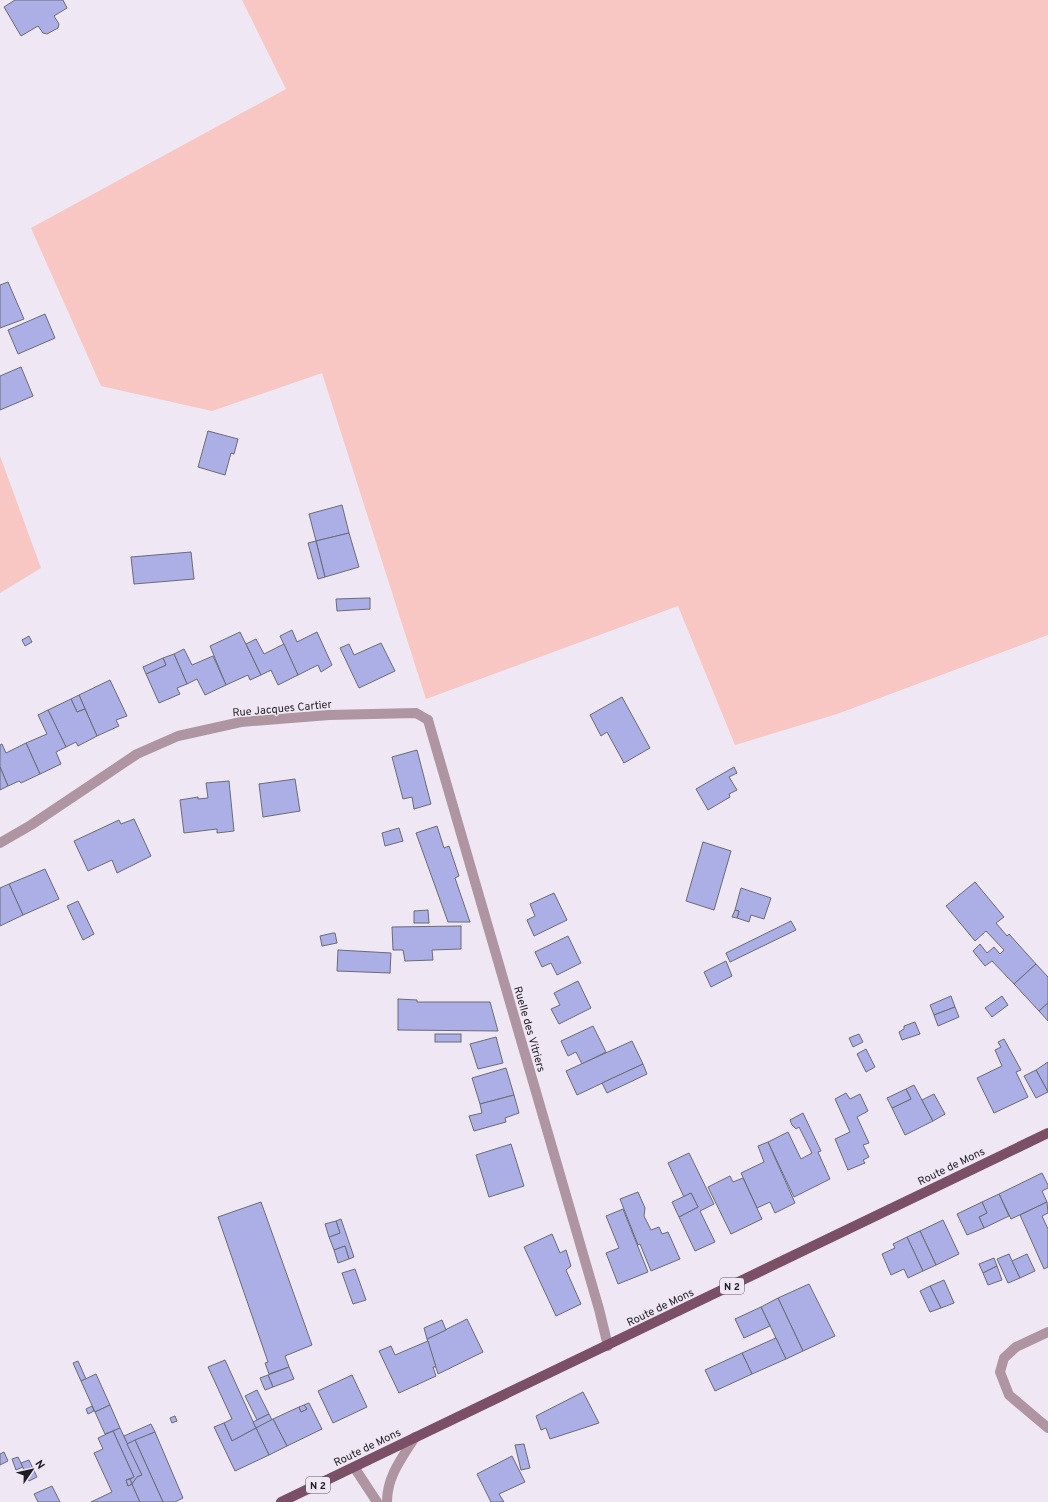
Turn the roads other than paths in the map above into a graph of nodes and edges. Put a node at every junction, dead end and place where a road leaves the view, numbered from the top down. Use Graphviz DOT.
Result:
graph roads {
  1 [pos="428,720"];
  2 [pos="0,843"];
  3 [pos="1048,1133"];
  4 [pos="1048,1332"];
  5 [pos="608,1346"];
  6 [pos="1048,1428"];
  7 [pos="415,1437"];
  8 [pos="354,1467"];
  9 [pos="281,1502"];
  10 [pos="377,1502"];
  11 [pos="387,1502"];
  1 -- 2 [label="street, Rue Jacques Cartier"];
  1 -- 5 [label="street, Ruelle des Vitriers"];
  3 -- 5 [label="main road, Route de Mons / N 2"];
  4 -- 6 [label="street"];
  5 -- 7 [label="main road, Route de Mons / N 2"];
  7 -- 8 [label="main road, Route de Mons / N 2"];
  7 -- 11 [label="street"];
  8 -- 9 [label="main road, Route de Mons / N 2"];
  8 -- 10 [label="street"];
}
